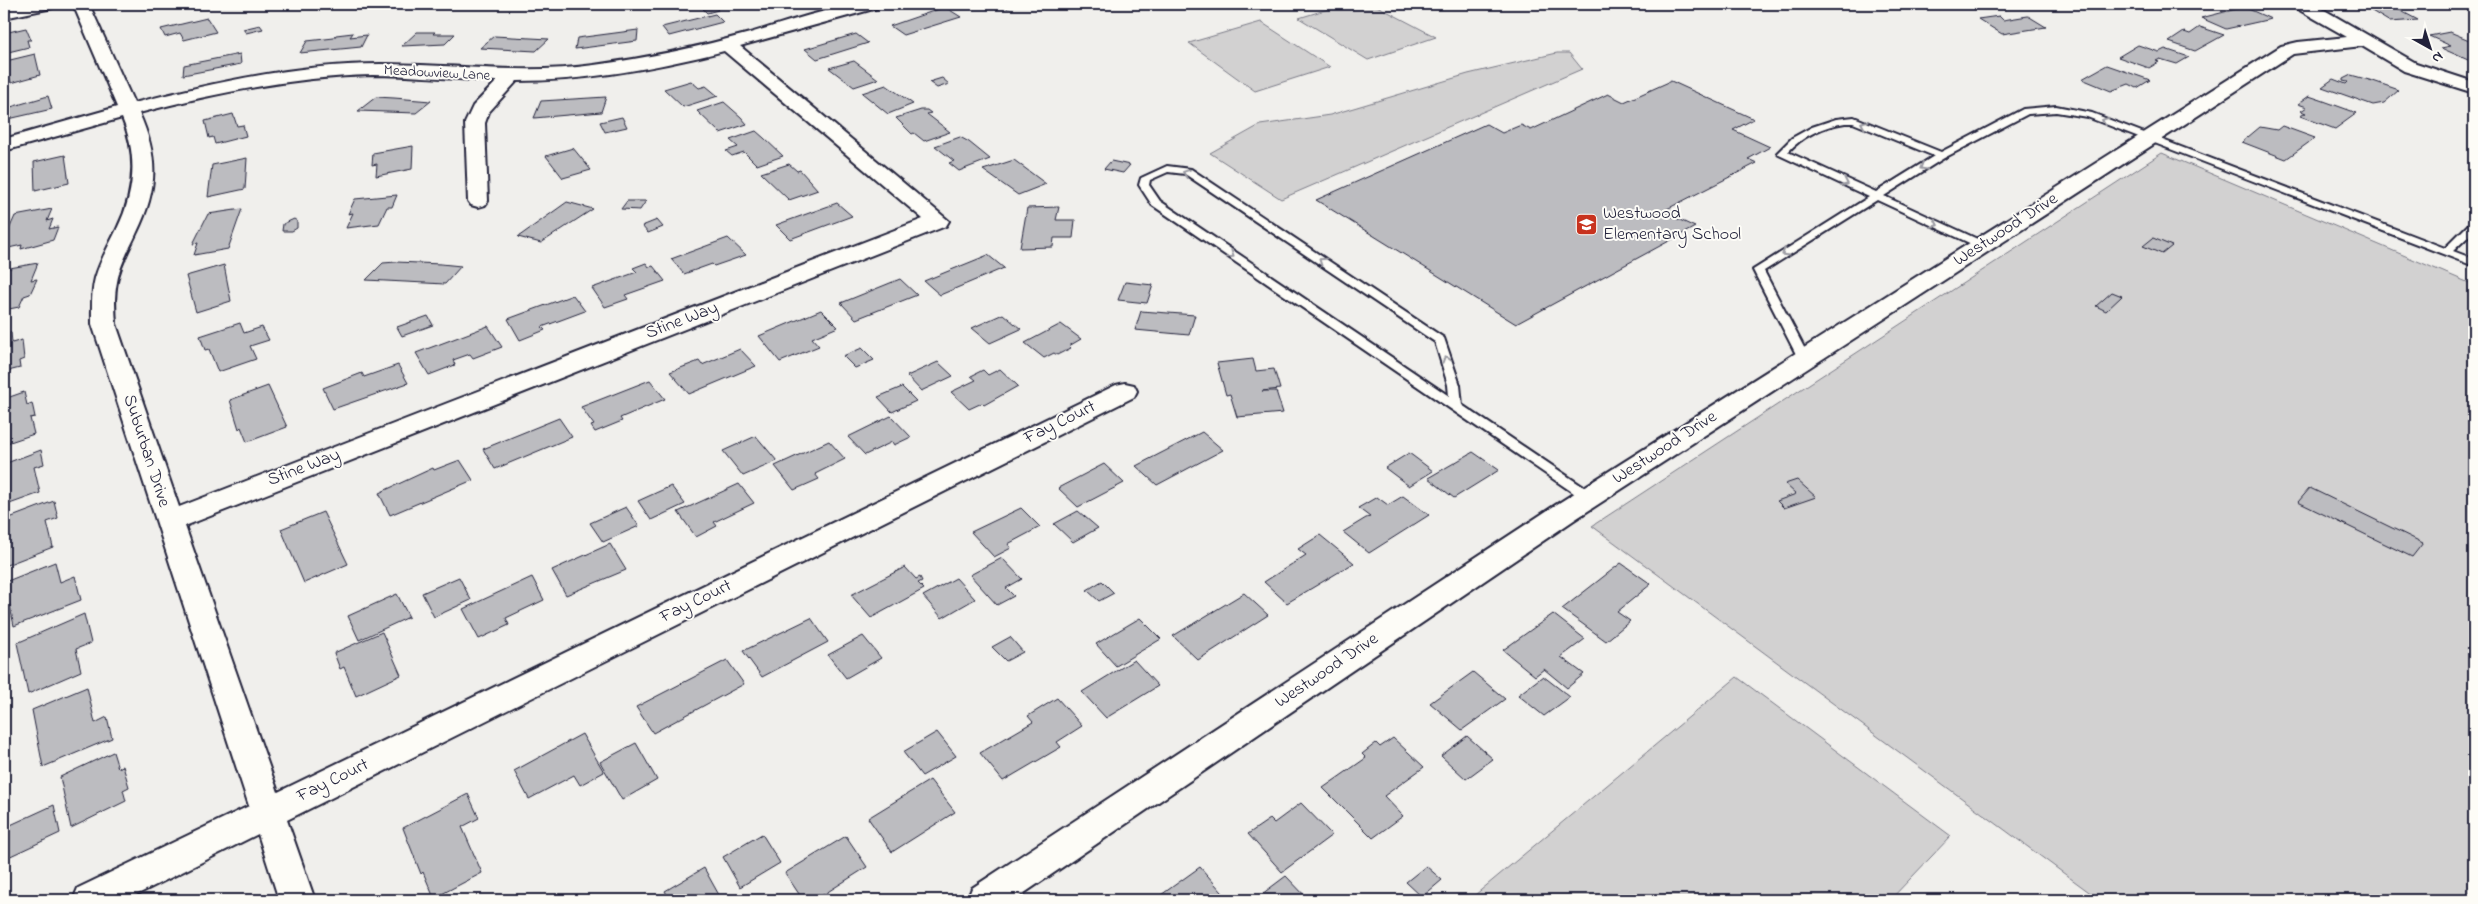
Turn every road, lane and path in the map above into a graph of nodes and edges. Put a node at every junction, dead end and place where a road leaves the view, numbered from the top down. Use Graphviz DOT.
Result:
graph roads {
  1 [pos="46,4"];
  2 [pos="81,4"];
  3 [pos="871,4"];
  4 [pos="2302,4"];
  5 [pos="4,13"];
  6 [pos="2365,41"];
  7 [pos="728,45"];
  8 [pos="511,76"];
  9 [pos="2474,88"];
  10 [pos="129,112"];
  11 [pos="2150,138"];
  12 [pos="4,145"];
  13 [pos="1941,156"];
  14 [pos="1875,197"];
  15 [pos="478,201"];
  16 [pos="2474,226"];
  17 [pos="1982,246"];
  18 [pos="2447,252"];
  19 [pos="2474,262"];
  20 [pos="1804,359"];
  21 [pos="1125,391"];
  22 [pos="1456,407"];
  23 [pos="1589,497"];
  24 [pos="170,521"];
  25 [pos="268,813"];
  26 [pos="91,900"];
  27 [pos="297,900"];
  28 [pos="984,900"];
  1 -- 5 [label="street"];
  2 -- 10 [label="street, Suburban Drive"];
  3 -- 7 [label="street, Meadowview Lane"];
  4 -- 6 [label="street"];
  6 -- 9 [label="street"];
  6 -- 11 [label="street, Westwood Drive"];
  7 -- 8 [label="street, Meadowview Lane"];
  7 -- 24 [label="street, Stine Way"];
  8 -- 10 [label="street, Meadowview Lane"];
  8 -- 15 [label="street"];
  10 -- 12 [label="street, Meadowview Lane"];
  10 -- 24 [label="street, Suburban Drive"];
  11 -- 13 [label="lane, one-way"];
  11 -- 17 [label="street, Westwood Drive"];
  11 -- 18 [label="lane"];
  13 -- 14 [label="lane, one-way"];
  13 -- 14 [label="lane, one-way"];
  14 -- 17 [label="lane, one-way"];
  14 -- 20 [label="lane, one-way"];
  16 -- 18 [label="lane"];
  17 -- 20 [label="street, Westwood Drive"];
  18 -- 19 [label="lane"];
  20 -- 23 [label="street, Westwood Drive"];
  21 -- 25 [label="street, Fay Court"];
  22 -- 22 [label="lane, one-way"];
  22 -- 23 [label="lane"];
  23 -- 28 [label="street, Westwood Drive"];
  24 -- 25 [label="street, Suburban Drive"];
  25 -- 26 [label="street, Fay Court"];
  25 -- 27 [label="street, Suburban Drive"];
}
